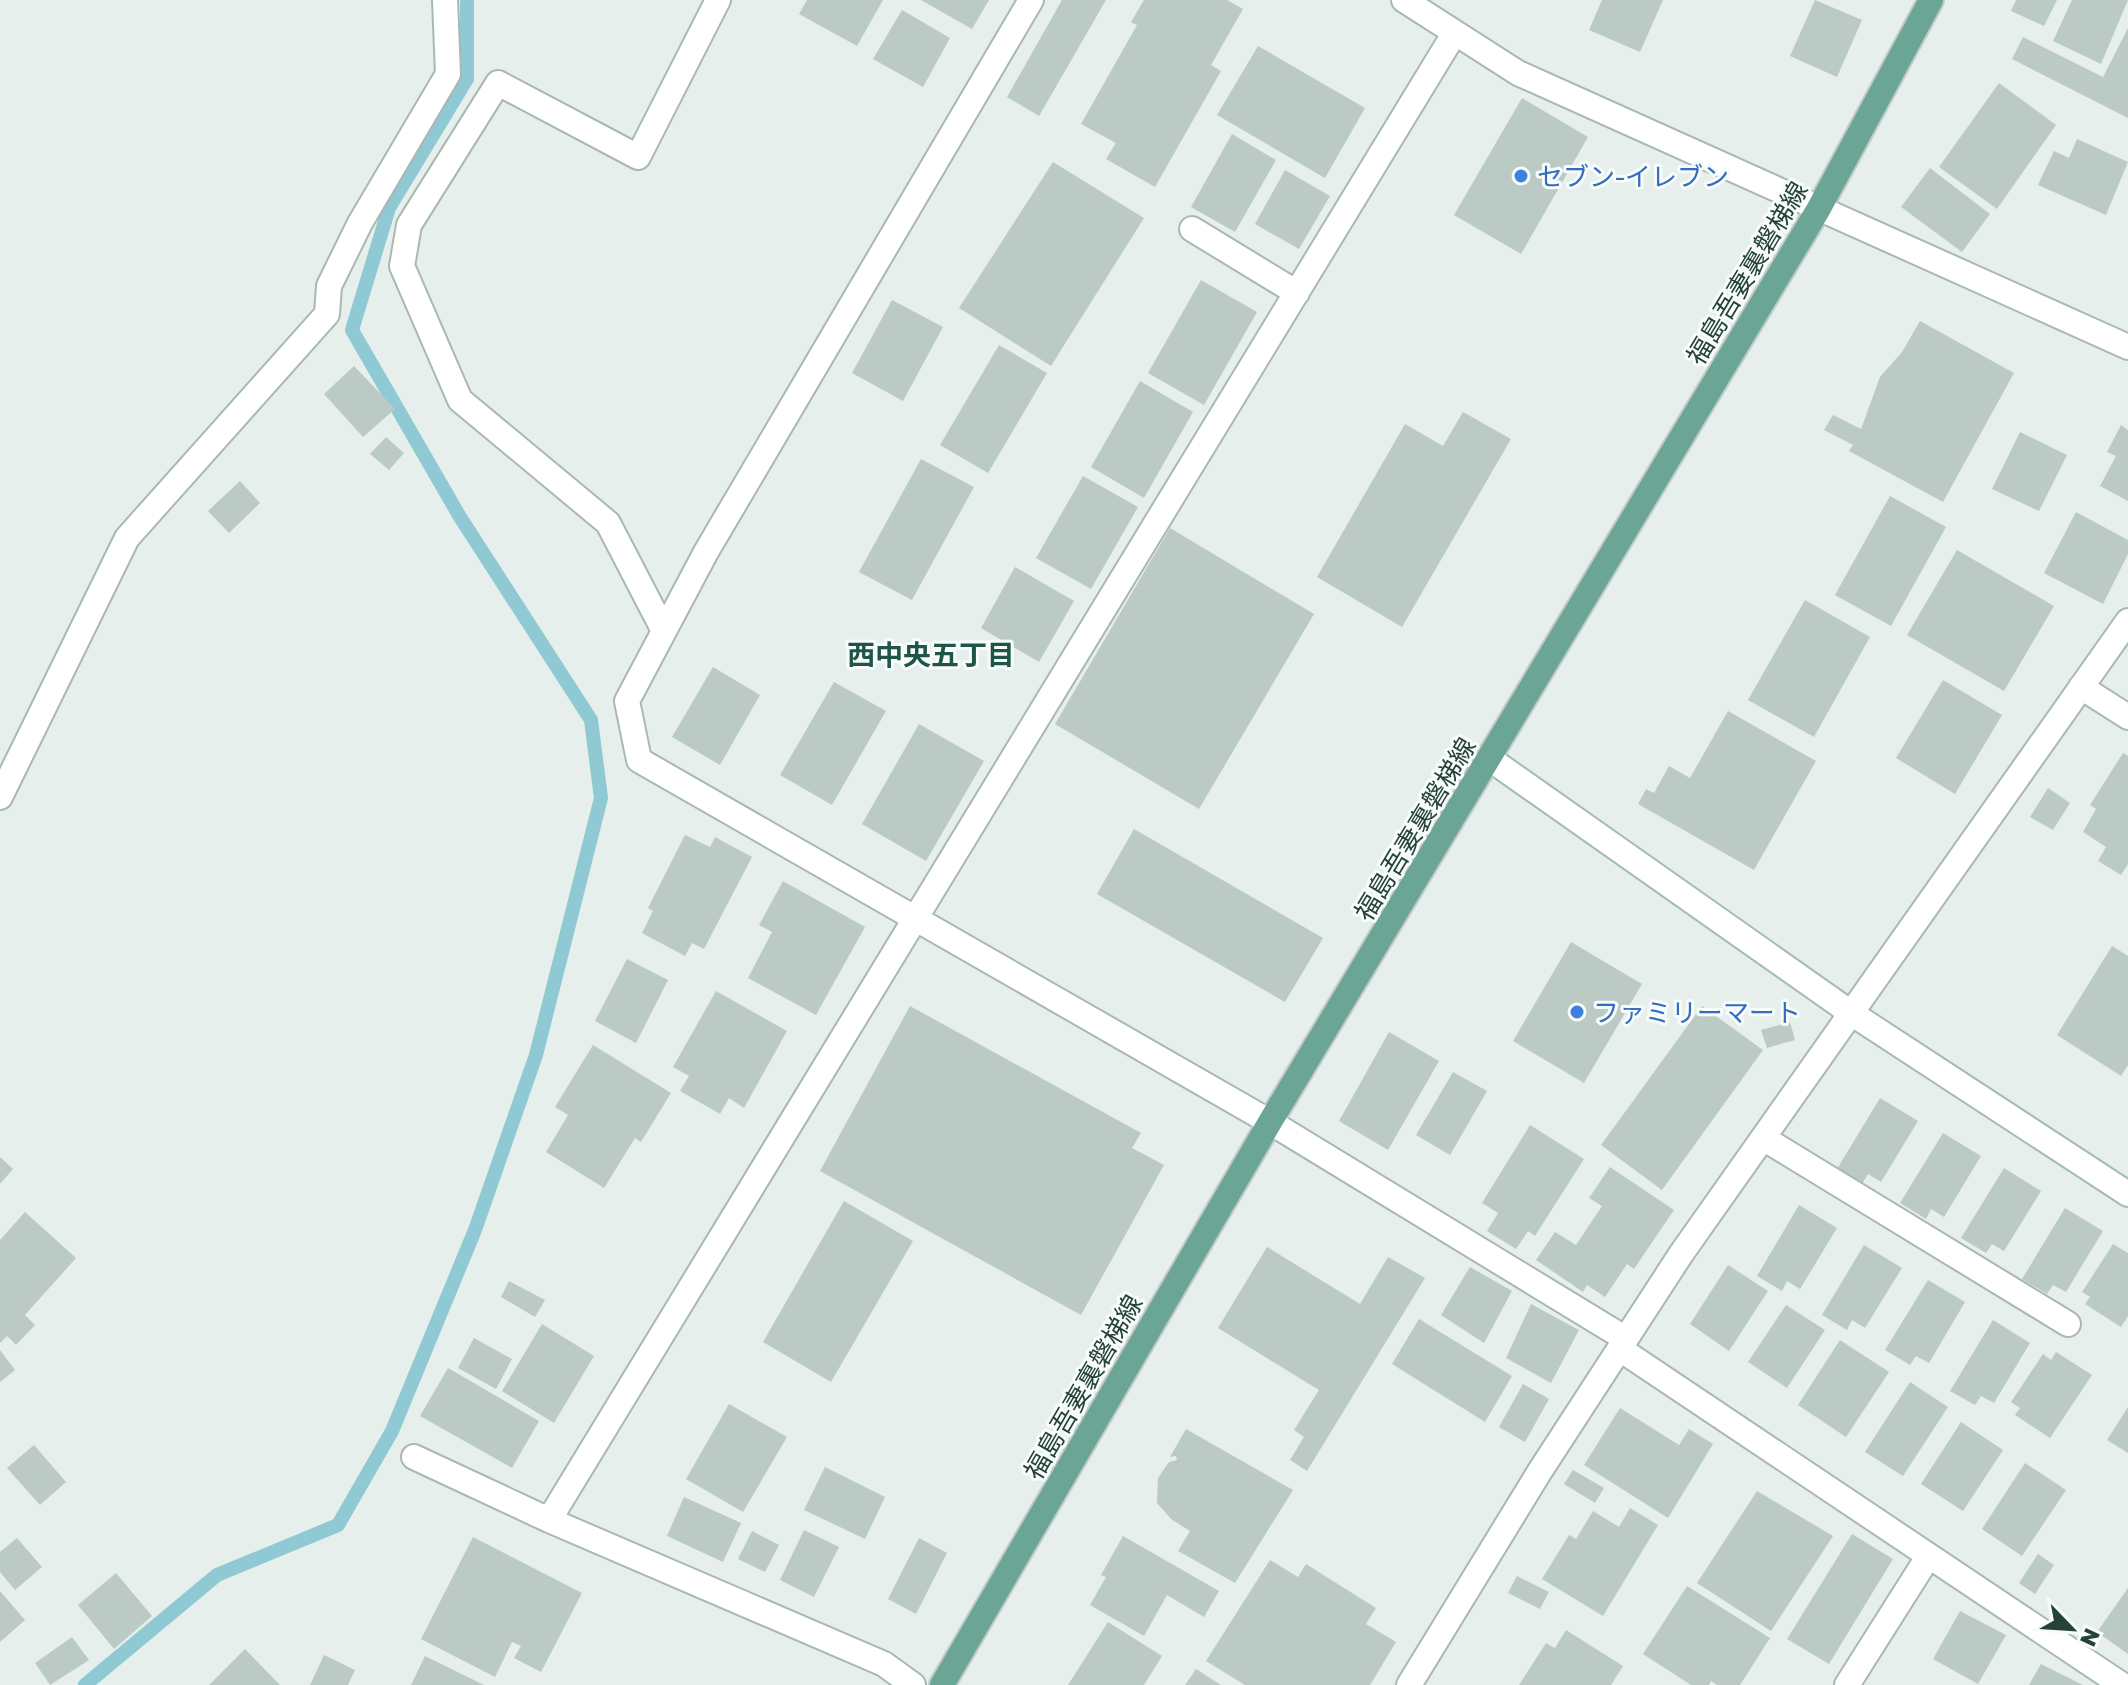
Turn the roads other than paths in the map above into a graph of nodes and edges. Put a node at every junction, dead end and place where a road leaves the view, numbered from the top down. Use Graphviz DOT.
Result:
graph roads {
  1 [pos="445,0"];
  2 [pos="718,0"];
  3 [pos="1031,0"];
  4 [pos="1404,0"];
  5 [pos="1931,0"];
  6 [pos="1454,34"];
  7 [pos="1818,210"];
  8 [pos="1192,229"];
  9 [pos="1297,293"];
  10 [pos="2128,347"];
  11 [pos="2128,621"];
  12 [pos="664,631"];
  13 [pos="2081,687"];
  14 [pos="2128,717"];
  15 [pos="1490,759"];
  16 [pos="0,797"];
  17 [pos="914,919"];
  18 [pos="1851,1013"];
  19 [pos="1270,1122"];
  20 [pos="1763,1138"];
  21 [pos="2128,1194"];
  22 [pos="2068,1324"];
  23 [pos="1623,1344"];
  24 [pos="414,1457"];
  25 [pos="549,1520"];
  26 [pos="1928,1557"];
  27 [pos="913,1685"];
  28 [pos="942,1685"];
  29 [pos="1409,1685"];
  30 [pos="1847,1685"];
  31 [pos="2122,1685"];
  1 -- 16 [label="street"];
  2 -- 12 [label="street"];
  3 -- 12 [label="street"];
  4 -- 6 [label="street"];
  5 -- 7 [label="main road, 福島吾妻裏磐梯線"];
  6 -- 7 [label="street"];
  6 -- 9 [label="street"];
  7 -- 10 [label="street"];
  7 -- 15 [label="main road, 福島吾妻裏磐梯線"];
  8 -- 9 [label="street"];
  9 -- 17 [label="street"];
  11 -- 13 [label="street"];
  12 -- 17 [label="street"];
  13 -- 14 [label="street"];
  13 -- 18 [label="street"];
  15 -- 18 [label="street"];
  15 -- 19 [label="main road, 福島吾妻裏磐梯線"];
  17 -- 19 [label="street"];
  17 -- 25 [label="street"];
  18 -- 20 [label="street"];
  18 -- 21 [label="street"];
  19 -- 23 [label="street"];
  19 -- 28 [label="main road, 福島吾妻裏磐梯線"];
  20 -- 22 [label="street"];
  20 -- 23 [label="street"];
  23 -- 26 [label="street"];
  23 -- 29 [label="street"];
  24 -- 25 [label="street"];
  25 -- 27 [label="street"];
  26 -- 30 [label="street"];
  26 -- 31 [label="street"];
}
